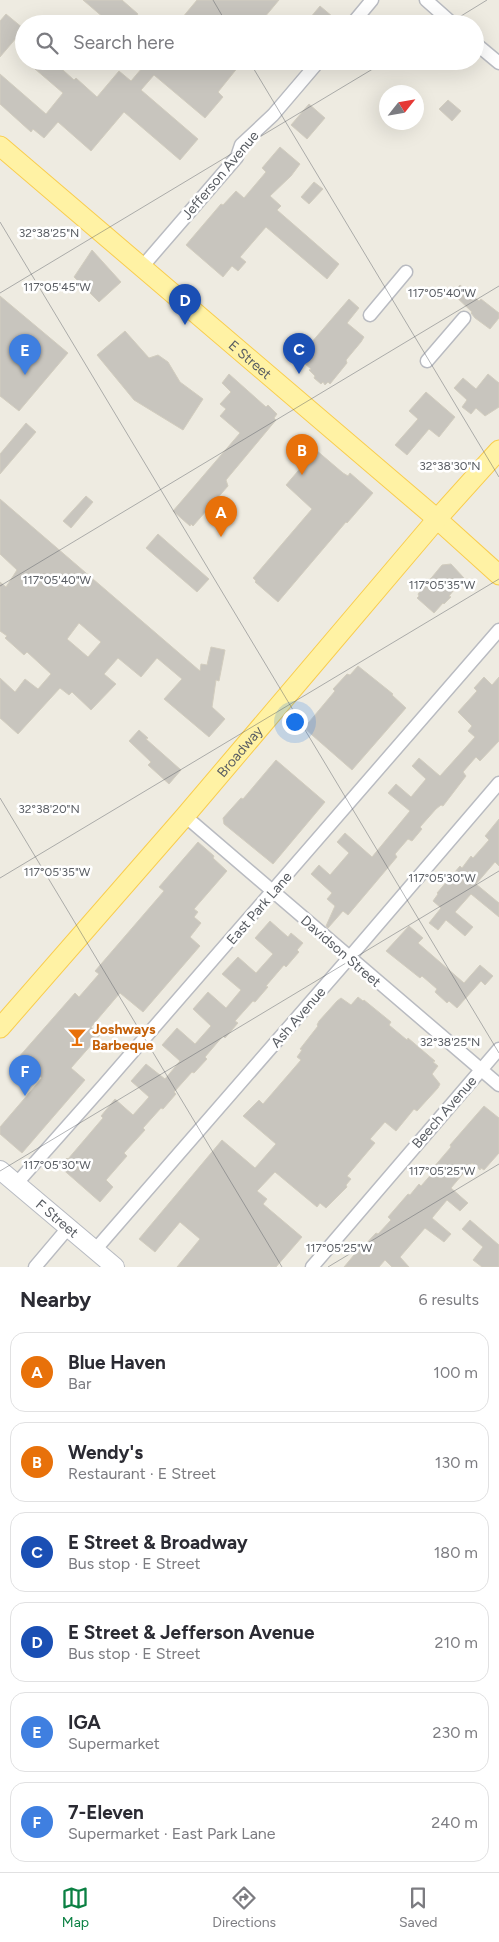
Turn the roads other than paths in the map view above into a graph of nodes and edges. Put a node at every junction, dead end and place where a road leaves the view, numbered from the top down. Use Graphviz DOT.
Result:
graph roads {
  1 [pos="372,0"];
  2 [pos="426,0"];
  3 [pos="360,15"];
  4 [pos="444,15"];
  5 [pos="484,50"];
  6 [pos="499,63"];
  7 [pos="311,70"];
  8 [pos="0,146"];
  9 [pos="142,267"];
  10 [pos="406,272"];
  11 [pos="370,315"];
  12 [pos="464,318"];
  13 [pos="427,362"];
  14 [pos="499,450"];
  15 [pos="437,520"];
  16 [pos="499,575"];
  17 [pos="499,630"];
  18 [pos="499,783"];
  19 [pos="185,816"];
  20 [pos="273,892"];
  21 [pos="349,958"];
  22 [pos="0,1028"];
  23 [pos="499,1049"];
  24 [pos="481,1070"];
  25 [pos="499,1085"];
  26 [pos="0,1170"];
  27 [pos="17,1183"];
  28 [pos="68,1228"];
  29 [pos="94,1250"];
  30 [pos="35,1267"];
  31 [pos="115,1267"];
  32 [pos="312,1267"];
  1 -- 3 [label="street"];
  2 -- 4 [label="street"];
  5 -- 6 [label="street"];
  7 -- 9 [label="street, Jefferson Avenue"];
  8 -- 9 [label="main road, E Street"];
  9 -- 15 [label="main road, E Street"];
  10 -- 11 [label="street"];
  12 -- 13 [label="street"];
  14 -- 15 [label="main road, Broadway"];
  15 -- 16 [label="main road, E Street"];
  15 -- 19 [label="main road, Broadway"];
  17 -- 20 [label="street, East Park Lane"];
  18 -- 21 [label="street, Ash Avenue"];
  19 -- 20 [label="street, Davidson Street"];
  19 -- 22 [label="main road, Broadway"];
  20 -- 21 [label="street, Davidson Street"];
  20 -- 27 [label="street, East Park Lane"];
  21 -- 24 [label="street, Davidson Street"];
  21 -- 29 [label="street, Ash Avenue"];
  23 -- 24 [label="street, Beech Avenue"];
  24 -- 25 [label="street, Davidson Street"];
  24 -- 32 [label="street, Beech Avenue"];
  26 -- 27 [label="main road, F Street"];
  27 -- 28 [label="main road, F Street"];
  28 -- 29 [label="main road, F Street"];
  28 -- 30 [label="street"];
  29 -- 31 [label="main road, F Street"];
}
